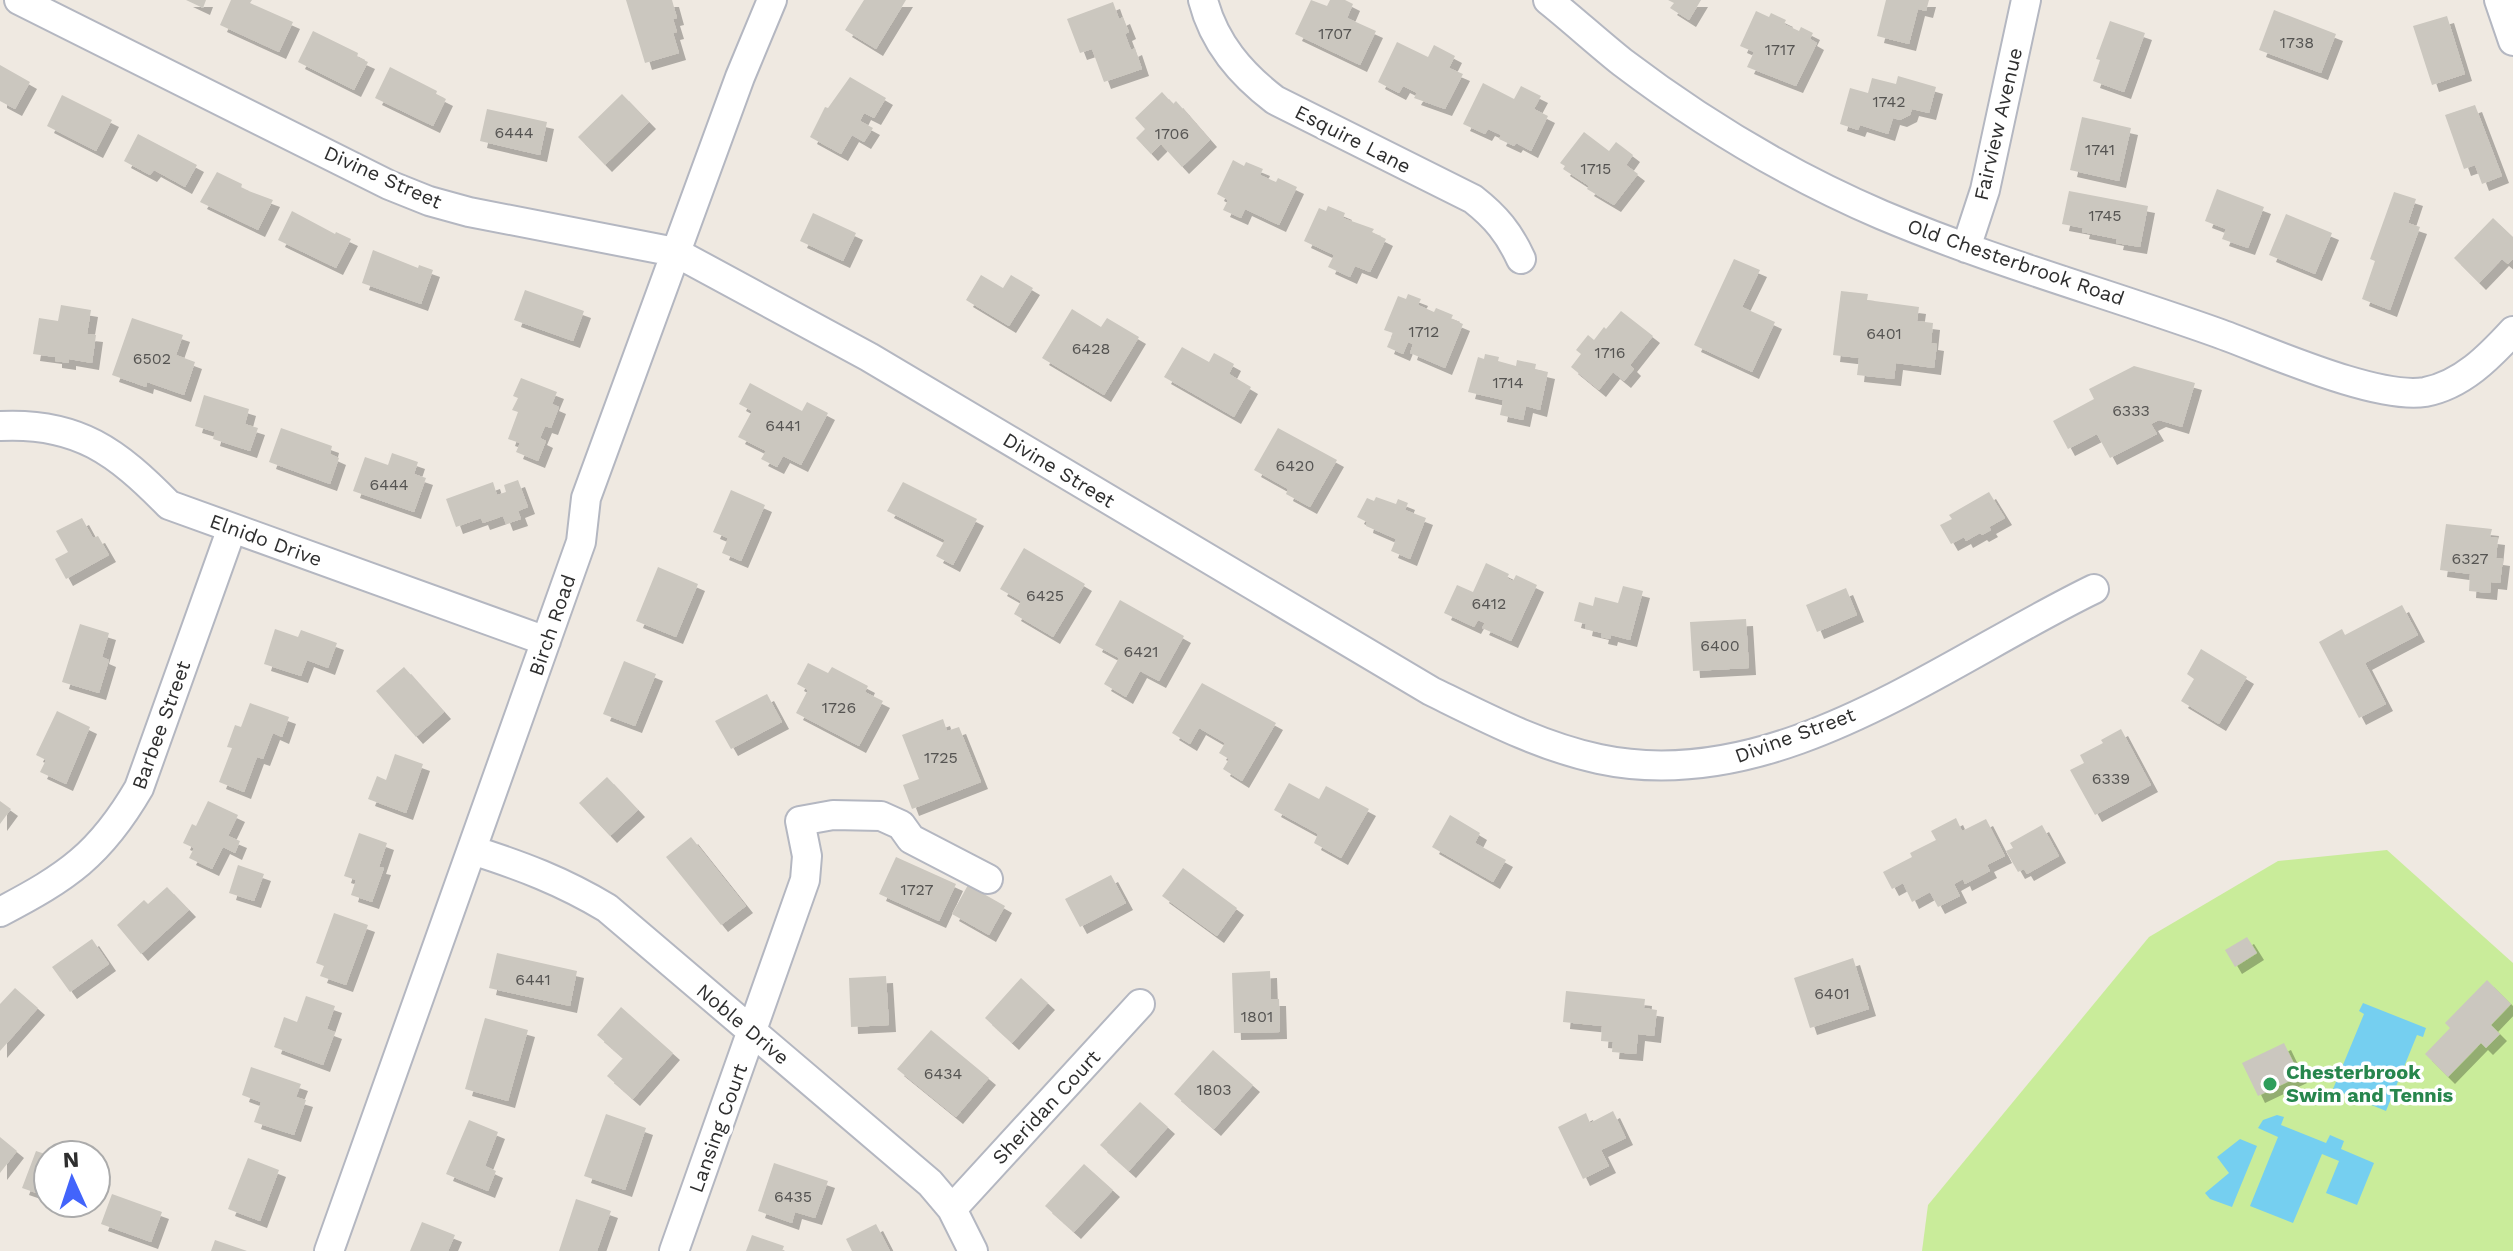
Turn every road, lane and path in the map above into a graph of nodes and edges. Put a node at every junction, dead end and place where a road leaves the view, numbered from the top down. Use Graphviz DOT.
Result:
graph roads {
  1 [pos="19,0"];
  2 [pos="772,0"];
  3 [pos="1203,0"];
  4 [pos="2026,0"];
  5 [pos="2499,0"];
  6 [pos="1560,4"];
  7 [pos="2513,41"];
  8 [pos="1966,248"];
  9 [pos="675,252"];
  10 [pos="1521,259"];
  11 [pos="2513,331"];
  12 [pos="0,426"];
  13 [pos="232,528"];
  14 [pos="2094,589"];
  15 [pos="546,641"];
  16 [pos="472,850"];
  17 [pos="988,879"];
  18 [pos="0,912"];
  19 [pos="1140,1004"];
  20 [pos="752,1031"];
  21 [pos="952,1209"];
  22 [pos="329,1251"];
  23 [pos="674,1251"];
  24 [pos="973,1251"];
  1 -- 9 [label="street, Divine Street"];
  2 -- 9 [label="street, Birch Road"];
  3 -- 10 [label="street, Esquire Lane"];
  4 -- 8 [label="street, Fairview Avenue"];
  5 -- 7 [label="street"];
  6 -- 8 [label="street, Old Chesterbrook Road"];
  8 -- 11 [label="street, Old Chesterbrook Road"];
  9 -- 14 [label="street, Divine Street"];
  9 -- 15 [label="street, Birch Road"];
  12 -- 13 [label="street, Elnido Drive"];
  13 -- 15 [label="street, Elnido Drive"];
  13 -- 18 [label="street, Barbee Street"];
  15 -- 16 [label="street, Birch Road"];
  16 -- 20 [label="street, Noble Drive"];
  16 -- 22 [label="street, Birch Road"];
  17 -- 20 [label="street, Lansing Court"];
  19 -- 21 [label="street, Sheridan Court"];
  20 -- 21 [label="street, Noble Drive"];
  20 -- 23 [label="street, Lansing Court"];
  21 -- 24 [label="street, Noble Drive"];
}
